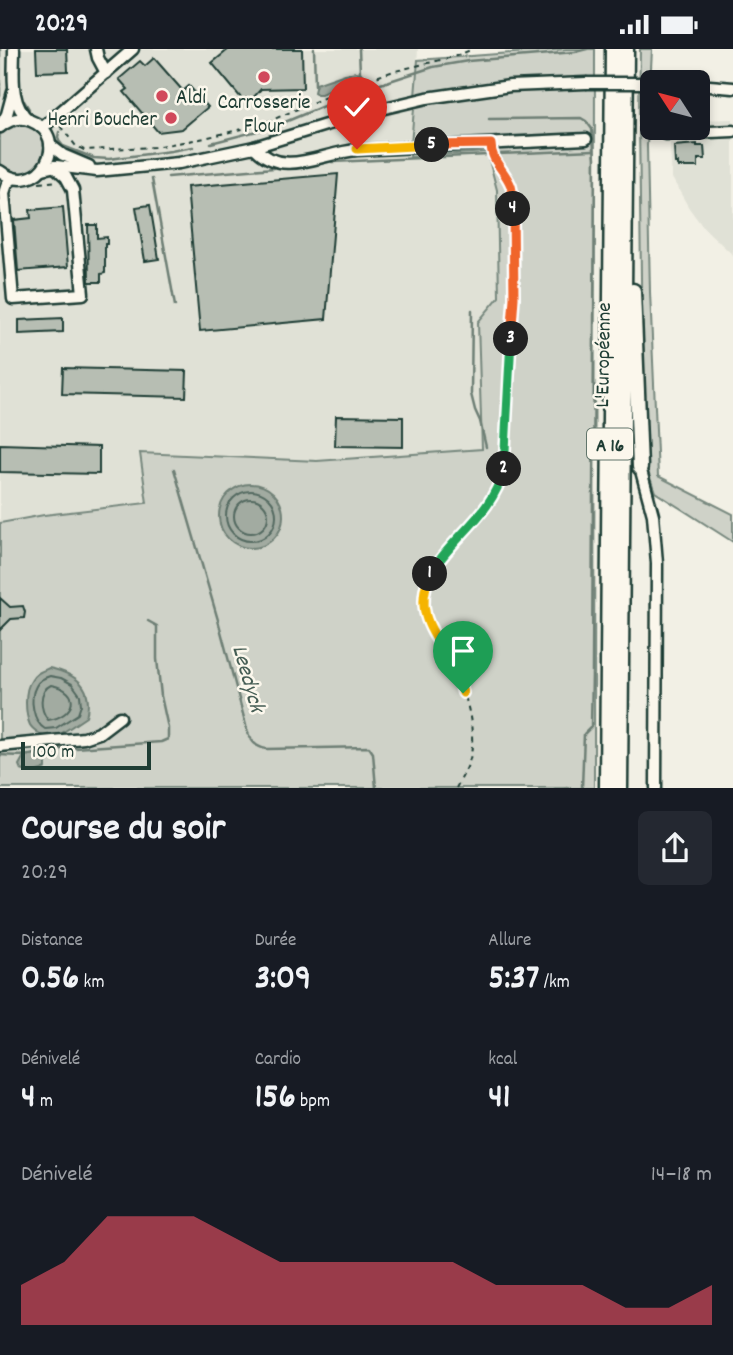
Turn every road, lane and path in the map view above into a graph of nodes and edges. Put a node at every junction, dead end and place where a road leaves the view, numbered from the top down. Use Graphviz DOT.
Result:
graph roads {
  1 [pos="14,49"];
  2 [pos="96,49"];
  3 [pos="133,49"];
  4 [pos="473,49"];
  5 [pos="622,51"];
  6 [pos="106,73"];
  7 [pos="640,83"];
  8 [pos="14,84"];
  9 [pos="710,86"];
  10 [pos="733,88"];
  11 [pos="53,118"];
  12 [pos="29,120"];
  13 [pos="0,127"];
  14 [pos="42,128"];
  15 [pos="733,131"];
  16 [pos="710,132"];
  17 [pos="586,139"];
  18 [pos="491,144"];
  19 [pos="50,145"];
  20 [pos="254,147"];
  21 [pos="48,167"];
  22 [pos="110,170"];
  23 [pos="4,174"];
  24 [pos="640,467"];
  25 [pos="120,717"];
  26 [pos="0,746"];
  27 [pos="456,788"];
  28 [pos="607,788"];
  29 [pos="620,788"];
  30 [pos="656,788"];
  1 -- 8 [label="street"];
  2 -- 6 [label="street"];
  3 -- 6 [label="street"];
  4 -- 11 [label="path"];
  5 -- 24 [label="highway"];
  5 -- 28 [label="highway, L'Européenne / A 16"];
  5 -- 29 [label="highway, L'Européenne / A 16"];
  6 -- 11 [label="street"];
  7 -- 20 [label="street, bridge"];
  8 -- 12 [label="street"];
  8 -- 13 [label="street"];
  9 -- 10 [label="street"];
  11 -- 14 [label="street"];
  12 -- 13 [label="street"];
  12 -- 14 [label="street"];
  14 -- 19 [label="street"];
  15 -- 16 [label="street"];
  17 -- 18 [label="street"];
  18 -- 20 [label="street"];
  18 -- 27 [label="path"];
  19 -- 21 [label="street"];
  19 -- 22 [label="street"];
  20 -- 22 [label="street"];
  21 -- 22 [label="street"];
  21 -- 23 [label="street"];
  21 -- 23 [label="street"];
  24 -- 30 [label="street"];
  25 -- 26 [label="street"];
}
